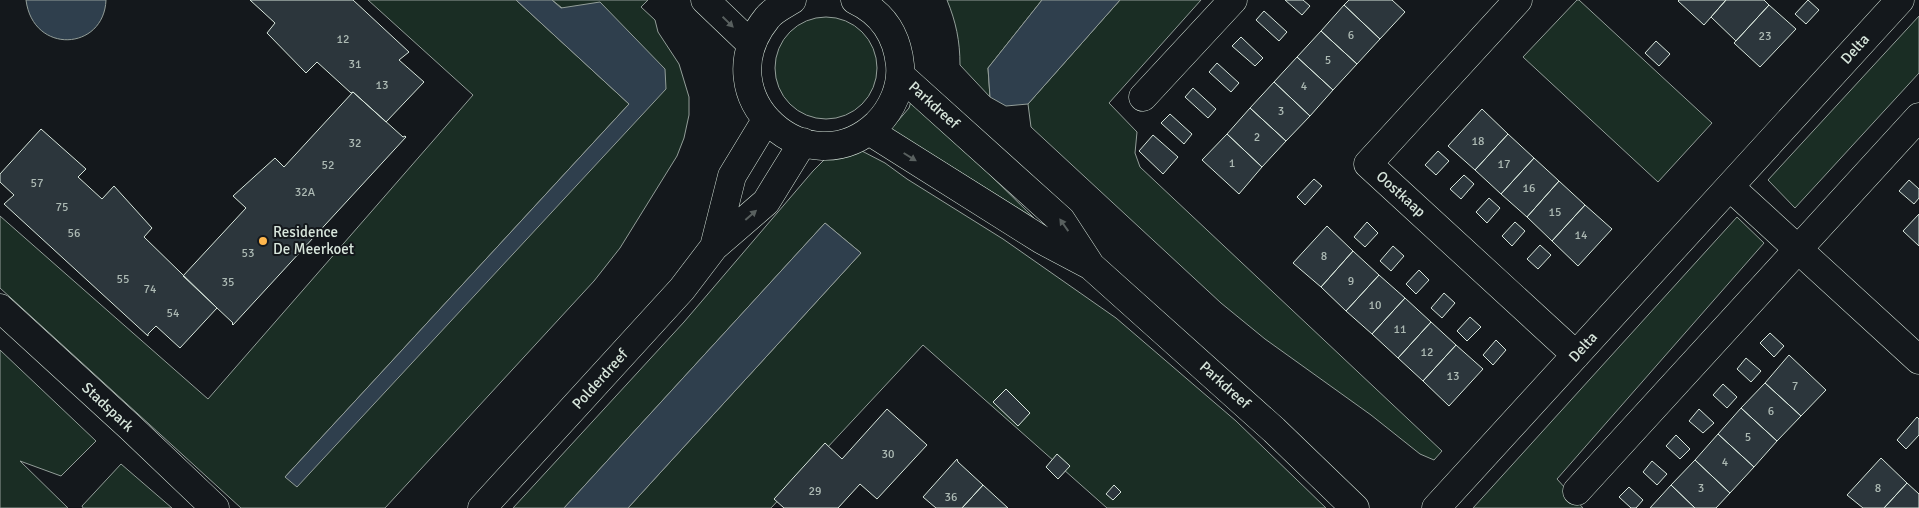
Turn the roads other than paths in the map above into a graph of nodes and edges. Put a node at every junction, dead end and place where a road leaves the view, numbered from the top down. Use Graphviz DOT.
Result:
graph roads {
  1 [pos="705,0"];
  2 [pos="792,0"];
  3 [pos="855,0"];
  4 [pos="1233,0"];
  5 [pos="1518,0"];
  6 [pos="1886,5"];
  7 [pos="751,44"];
  8 [pos="900,75"];
  9 [pos="1143,98"];
  10 [pos="1919,117"];
  11 [pos="766,120"];
  12 [pos="869,131"];
  13 [pos="803,142"];
  14 [pos="1730,187"];
  15 [pos="714,247"];
  16 [pos="1798,249"];
  17 [pos="1092,266"];
  18 [pos="0,308"];
  19 [pos="1576,355"];
  20 [pos="1919,360"];
  21 [pos="1577,491"];
  22 [pos="215,508"];
  23 [pos="482,508"];
  24 [pos="1355,508"];
  25 [pos="1436,508"];
  1 -- 7 [label="street, one-way"];
  2 -- 7 [label="street"];
  3 -- 8 [label="street"];
  4 -- 9 [label="street"];
  5 -- 19 [label="street, Oostkaap"];
  6 -- 14 [label="street, Delta"];
  7 -- 11 [label="street"];
  8 -- 12 [label="street"];
  17 -- 8 [label="street, Parkdreef, one-way"];
  10 -- 16 [label="street"];
  11 -- 13 [label="street"];
  11 -- 15 [label="street, Polderdreef"];
  12 -- 13 [label="street"];
  12 -- 17 [label="street, Parkdreef, one-way"];
  15 -- 13 [label="street, Polderdreef, one-way"];
  14 -- 16 [label="street"];
  14 -- 19 [label="street, Delta"];
  15 -- 23 [label="street, Polderdreef"];
  16 -- 20 [label="street"];
  16 -- 21 [label="street"];
  17 -- 24 [label="street, Parkdreef"];
  18 -- 22 [label="street, Stadspark"];
  19 -- 25 [label="street, Delta"];
}
